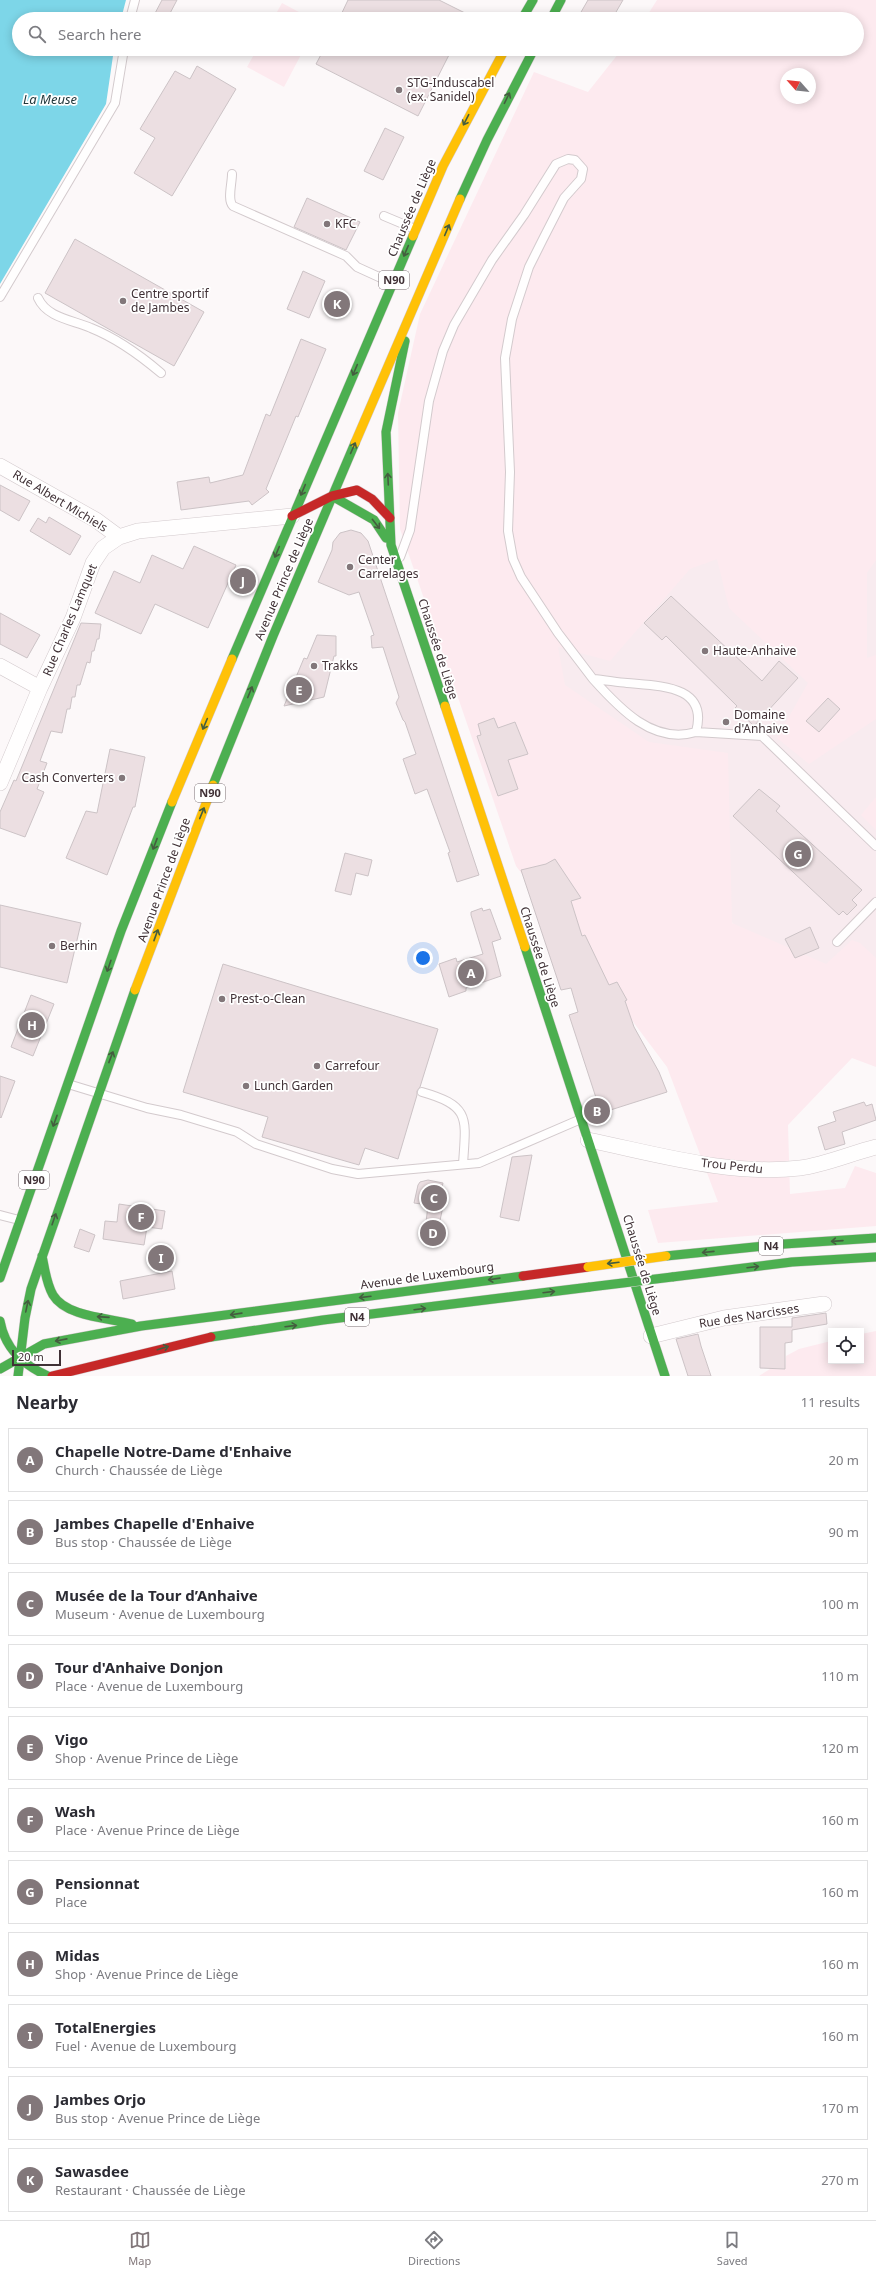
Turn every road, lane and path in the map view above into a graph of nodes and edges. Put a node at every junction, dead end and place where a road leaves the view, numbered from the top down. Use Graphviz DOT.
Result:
graph roads {
  1 [pos="135,0"];
  2 [pos="533,0"];
  3 [pos="561,0"];
  4 [pos="132,12"];
  5 [pos="526,12"];
  6 [pos="554,12"];
  7 [pos="123,56"];
  8 [pos="501,56"];
  9 [pos="530,56"];
  10 [pos="232,174"];
  11 [pos="384,216"];
  12 [pos="415,229"];
  13 [pos="392,283"];
  14 [pos="0,297"];
  15 [pos="38,298"];
  16 [pos="410,317"];
  17 [pos="162,373"];
  18 [pos="0,466"];
  19 [pos="332,496"];
  20 [pos="292,516"];
  21 [pos="390,518"];
  22 [pos="120,537"];
  23 [pos="391,545"];
  24 [pos="397,565"];
  25 [pos="0,666"];
  26 [pos="593,678"];
  27 [pos="40,688"];
  28 [pos="696,732"];
  29 [pos="0,783"];
  30 [pos="876,846"];
  31 [pos="876,902"];
  32 [pos="837,942"];
  33 [pos="68,1084"];
  34 [pos="422,1092"];
  35 [pos="97,1093"];
  36 [pos="581,1119"];
  37 [pos="588,1140"];
  38 [pos="876,1147"];
  39 [pos="463,1164"];
  40 [pos="0,1214"];
  41 [pos="20,1220"];
  42 [pos="876,1238"];
  43 [pos="10,1249"];
  44 [pos="42,1256"];
  45 [pos="876,1257"];
  46 [pos="0,1259"];
  47 [pos="0,1277"];
  48 [pos="0,1291"];
  49 [pos="824,1304"];
  50 [pos="0,1320"];
  51 [pos="141,1326"];
  52 [pos="651,1336"];
  53 [pos="20,1358"];
  54 [pos="126,1359"];
  55 [pos="0,1369"];
  56 [pos="106,1372"];
  57 [pos="18,1376"];
  58 [pos="48,1376"];
  59 [pos="52,1376"];
  60 [pos="665,1376"];
  1 -- 4 [label="lane"];
  2 -- 5 [label="main road"];
  3 -- 6 [label="main road"];
  7 -- 14 [label="lane"];
  8 -- 12 [label="main road, Chaussée de Liège / N90, one-way"];
  16 -- 9 [label="main road, Chaussée de Liège / N90, one-way"];
  10 -- 13 [label="lane"];
  11 -- 12 [label="lane"];
  12 -- 13 [label="main road, Chaussée de Liège / N90, one-way"];
  13 -- 20 [label="main road, Chaussée de Liège / N90, one-way"];
  15 -- 17 [label="lane"];
  19 -- 16 [label="main road, Avenue Prince de Liège / N90, one-way"];
  21 -- 16 [label="main road, Chaussée de Liège, one-way"];
  18 -- 22 [label="street, Rue Albert Michiels"];
  19 -- 20 [label="main road"];
  19 -- 21 [label="main road"];
  19 -- 23 [label="main road, Chaussée de Liège, one-way"];
  35 -- 19 [label="main road, Avenue Prince de Liège / N90, one-way"];
  20 -- 22 [label="street, Rue Charles Lamquet"];
  20 -- 33 [label="main road, Avenue Prince de Liège / N90, one-way"];
  21 -- 23 [label="main road, Chaussée de Liège"];
  22 -- 27 [label="street, Rue Charles Lamquet"];
  23 -- 24 [label="main road, Chaussée de Liège"];
  24 -- 26 [label="lane"];
  24 -- 36 [label="main road, Chaussée de Liège"];
  25 -- 27 [label="street"];
  26 -- 28 [label="lane"];
  26 -- 28 [label="lane"];
  27 -- 29 [label="street, Rue Charles Lamquet"];
  28 -- 30 [label="lane"];
  31 -- 32 [label="lane"];
  33 -- 35 [label="lane"];
  33 -- 41 [label="main road, Avenue Prince de Liège / N90, one-way"];
  34 -- 39 [label="lane"];
  35 -- 39 [label="lane"];
  44 -- 35 [label="main road, Avenue Prince de Liège / N90, one-way"];
  36 -- 37 [label="main road, Chaussée de Liège"];
  36 -- 39 [label="lane"];
  37 -- 38 [label="street, Trou Perdu"];
  37 -- 52 [label="main road, Chaussée de Liège"];
  40 -- 41 [label="lane"];
  41 -- 43 [label="main road, Avenue Prince de Liège / N90"];
  42 -- 51 [label="main road, Avenue de Luxembourg / N4, one-way, bridge"];
  43 -- 46 [label="lane"];
  43 -- 47 [label="main road, Avenue Prince de Liège / N90"];
  51 -- 44 [label="main road, one-way"];
  53 -- 44 [label="main road, Avenue Prince de Liège / N90, one-way"];
  54 -- 45 [label="main road, N4, one-way, bridge"];
  47 -- 48 [label="main road"];
  49 -- 52 [label="street, Rue des Narcisses"];
  50 -- 53 [label="main road"];
  51 -- 53 [label="main road, Avenue de Luxembourg / N4, one-way"];
  52 -- 60 [label="main road, Chaussée de Liège"];
  53 -- 55 [label="main road, N4"];
  53 -- 57 [label="main road, Avenue Prince de Liège / N90"];
  53 -- 58 [label="main road"];
  54 -- 56 [label="main road, N4"];
  54 -- 59 [label="main road"];
}
